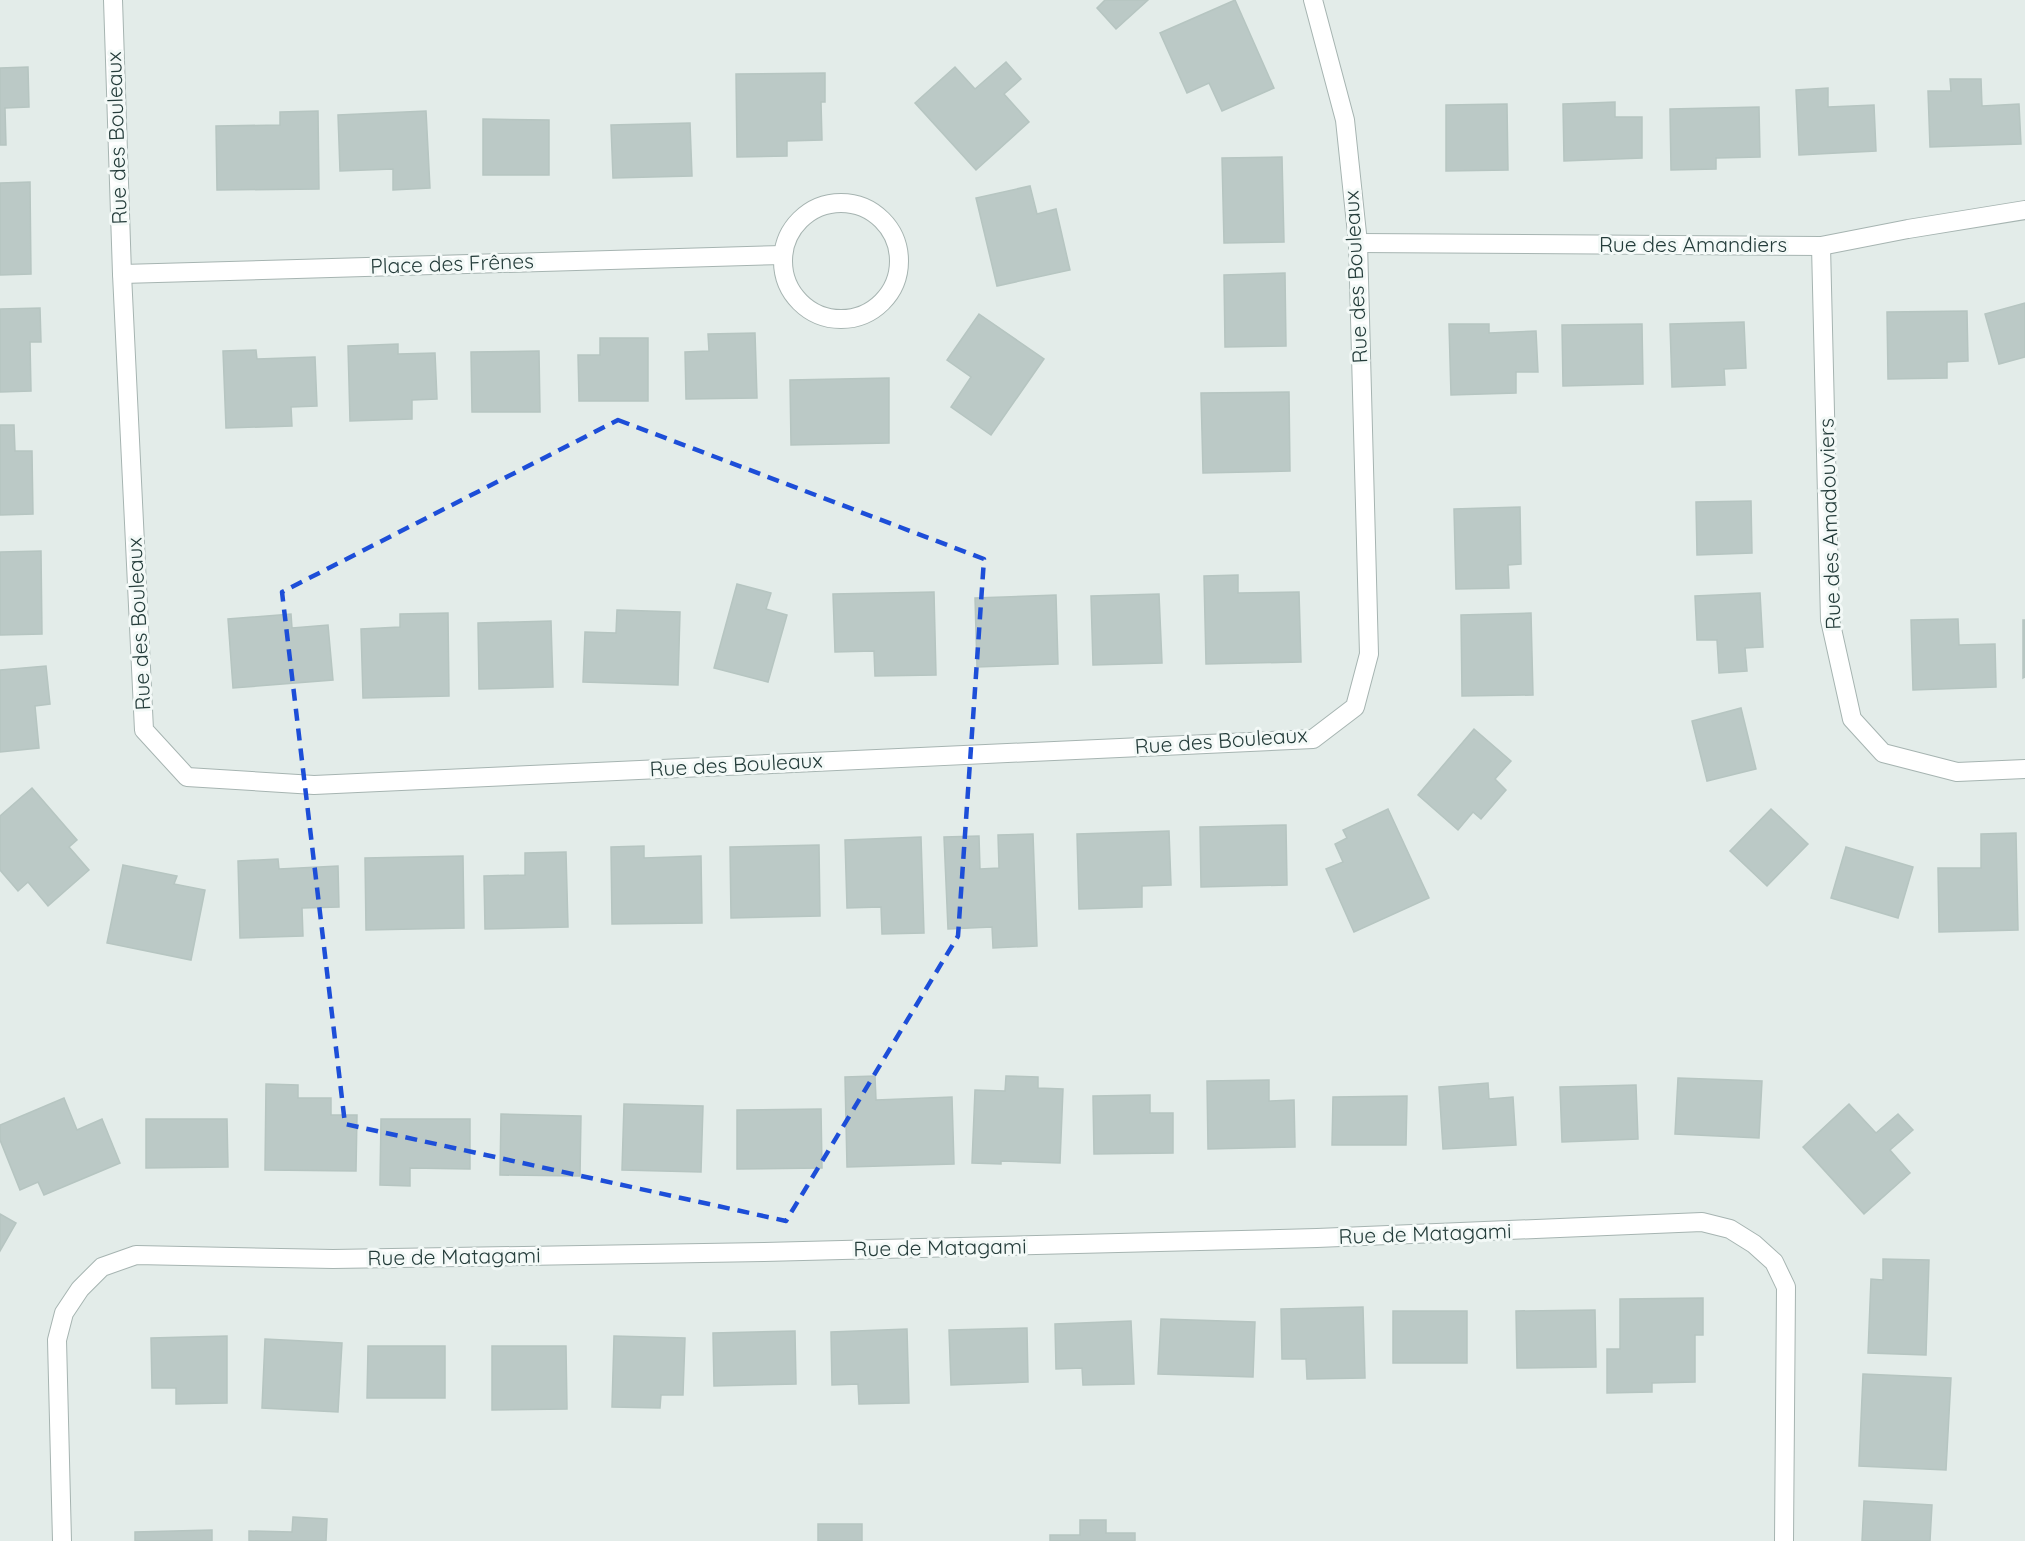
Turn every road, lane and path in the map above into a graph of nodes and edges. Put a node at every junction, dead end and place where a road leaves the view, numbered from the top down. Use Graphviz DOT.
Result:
graph roads {
  1 [pos="113,0"];
  2 [pos="1312,0"];
  3 [pos="2025,210"];
  4 [pos="1358,243"];
  5 [pos="1821,246"];
  6 [pos="783,255"];
  7 [pos="122,274"];
  8 [pos="2025,769"];
  9 [pos="62,1541"];
  10 [pos="1784,1541"];
  1 -- 7 [label="street, Rue des Bouleaux"];
  2 -- 4 [label="street, Rue des Bouleaux"];
  3 -- 5 [label="street, Rue des Amandiers"];
  4 -- 5 [label="street, Rue des Amandiers"];
  4 -- 7 [label="street, Rue des Bouleaux"];
  5 -- 8 [label="street, Rue des Amadouviers"];
  6 -- 6 [label="street"];
  6 -- 7 [label="street, Place des Frênes"];
  9 -- 10 [label="street, Rue de Matagami"];
}
